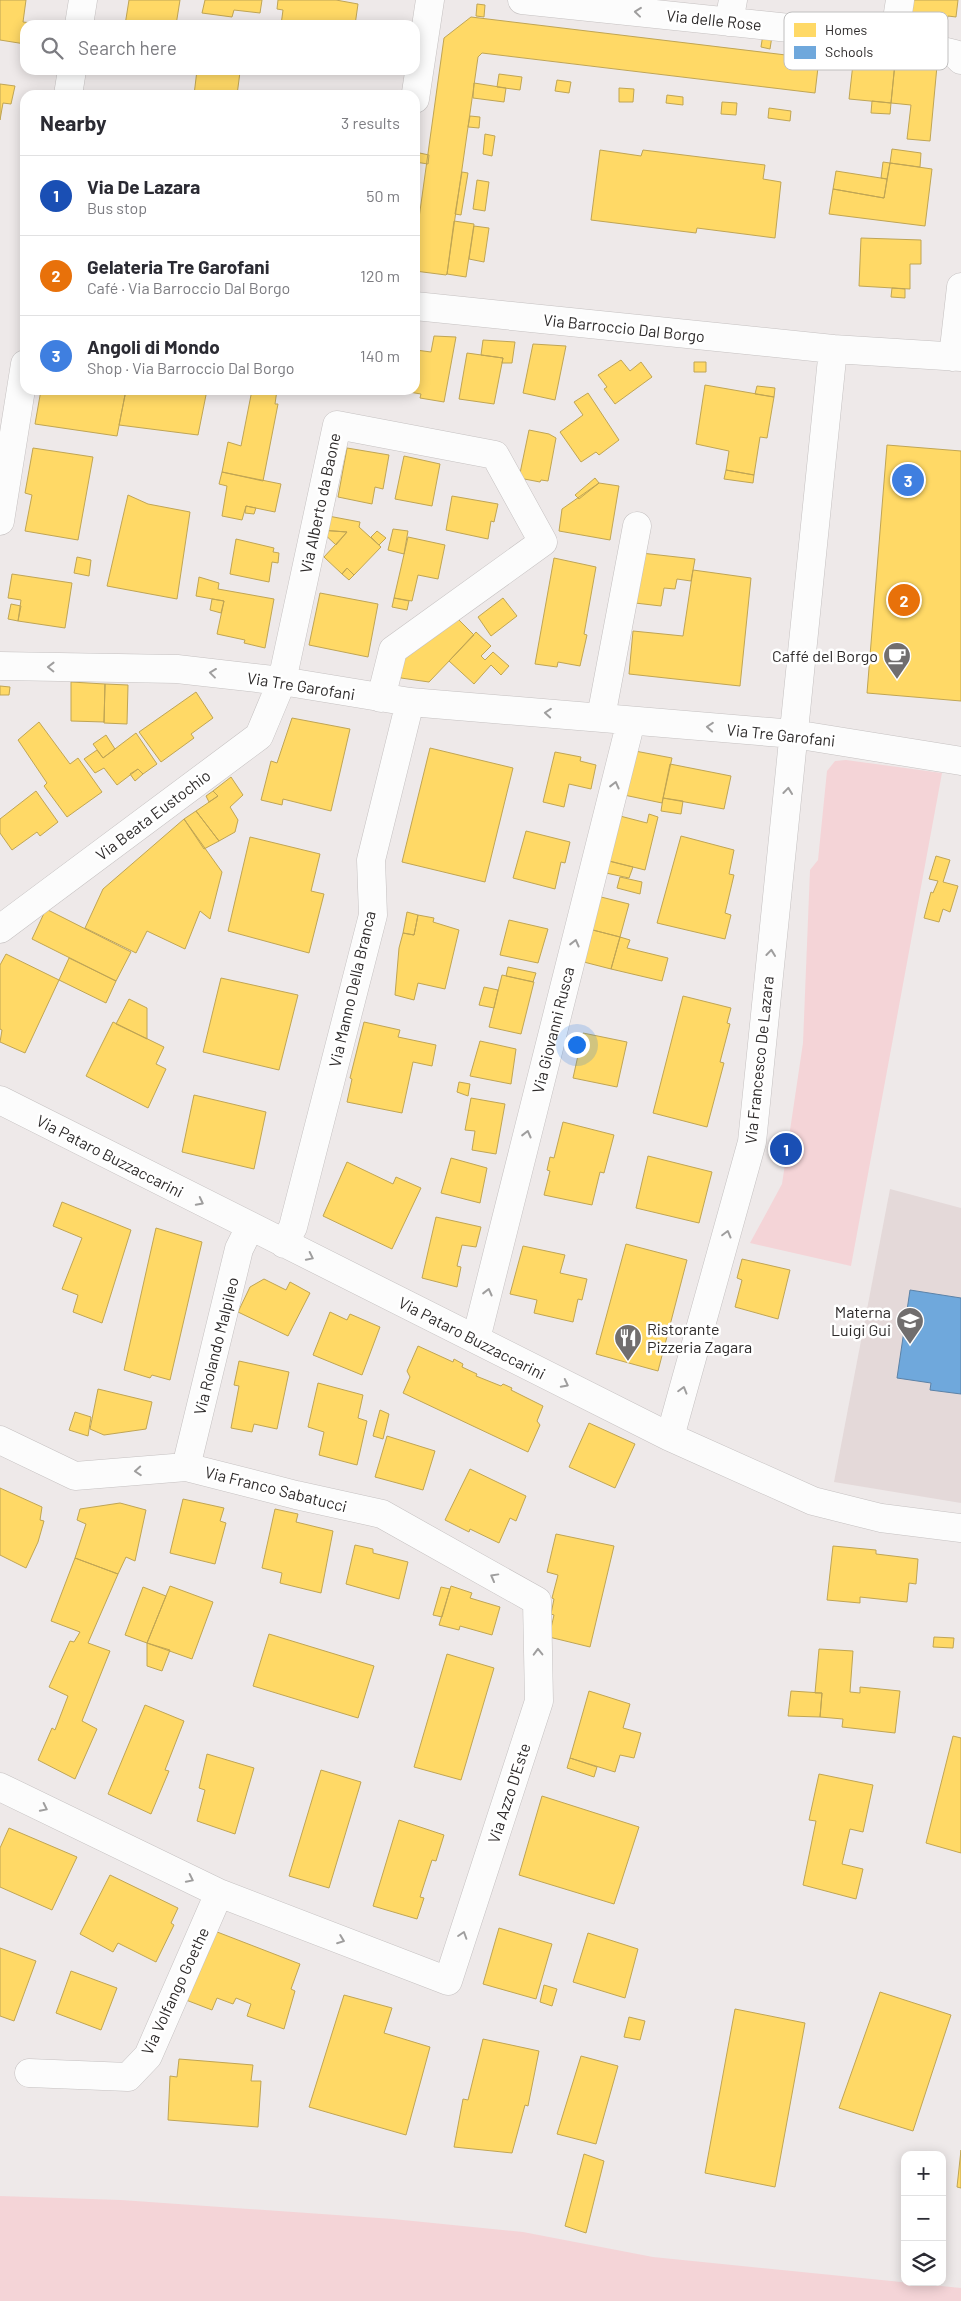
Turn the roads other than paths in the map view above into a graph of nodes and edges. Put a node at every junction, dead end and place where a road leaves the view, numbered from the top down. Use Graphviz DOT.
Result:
graph roads {
  1 [pos="83,0"];
  2 [pos="430,0"];
  3 [pos="522,0"];
  4 [pos="731,11"];
  5 [pos="80,20"];
  6 [pos="784,20"];
  7 [pos="948,52"];
  8 [pos="961,60"];
  9 [pos="420,66"];
  10 [pos="71,75"];
  11 [pos="419,75"];
  12 [pos="69,90"];
  13 [pos="416,90"];
  14 [pos="961,288"];
  15 [pos="420,307"];
  16 [pos="833,349"];
  17 [pos="957,357"];
  18 [pos="20,395"];
  19 [pos="0,521"];
  20 [pos="637,526"];
  21 [pos="0,666"];
  22 [pos="282,681"];
  23 [pos="382,698"];
  24 [pos="410,702"];
  25 [pos="601,717"];
  26 [pos="631,721"];
  27 [pos="794,734"];
  28 [pos="961,761"];
  29 [pos="0,929"];
  30 [pos="0,1100"];
  31 [pos="250,1227"];
  32 [pos="284,1244"];
  33 [pos="476,1339"];
  34 [pos="670,1437"];
  35 [pos="0,1440"];
  36 [pos="186,1467"];
  37 [pos="961,1528"];
  38 [pos="537,1601"];
  39 [pos="0,1787"];
  40 [pos="219,1893"];
  41 [pos="29,2072"];
  1 -- 5 [label="street"];
  2 -- 9 [label="street"];
  4 -- 3 [label="street, Via delle Rose, one-way"];
  4 -- 6 [label="street, Via delle Rose"];
  7 -- 8 [label="street, Via delle Rose"];
  10 -- 12 [label="street"];
  11 -- 13 [label="street"];
  14 -- 17 [label="street"];
  15 -- 16 [label="street, Via Barroccio Dal Borgo"];
  16 -- 17 [label="street, Via Barroccio Dal Borgo"];
  16 -- 27 [label="street"];
  18 -- 19 [label="street"];
  20 -- 25 [label="street"];
  22 -- 21 [label="street, Via Tre Garofani, one-way"];
  22 -- 23 [label="street, Via Tre Garofani"];
  22 -- 23 [label="street, Via Alberto da Baone"];
  22 -- 29 [label="street, Via Beata Eustochio"];
  23 -- 24 [label="street, Via Tre Garofani"];
  25 -- 24 [label="street, Via Tre Garofani, one-way"];
  24 -- 32 [label="street, Via Manno Della Branca"];
  25 -- 26 [label="street, Via Tre Garofani"];
  27 -- 26 [label="street, Via Tre Garofani, one-way"];
  33 -- 26 [label="street, Via Giovanni Rusca, one-way"];
  27 -- 28 [label="street, Via Tre Garofani"];
  34 -- 27 [label="street, Via Francesco De Lazara, one-way"];
  30 -- 31 [label="street, Via Pataro Buzzaccarini, one-way"];
  31 -- 32 [label="street, Via Pataro Buzzaccarini"];
  31 -- 36 [label="street, Via Rolando Malpileo"];
  32 -- 33 [label="street, Via Pataro Buzzaccarini, one-way"];
  33 -- 34 [label="street, Via Pataro Buzzaccarini, one-way"];
  34 -- 37 [label="street, Via Pataro Buzzaccarini"];
  36 -- 35 [label="street, Via Franco Sabatucci, one-way"];
  38 -- 36 [label="street, Via Franco Sabatucci, one-way"];
  40 -- 38 [label="street, Via Azzo D'Este, one-way"];
  39 -- 40 [label="street, one-way"];
  40 -- 41 [label="street, Via Volfango Goethe"];
}
